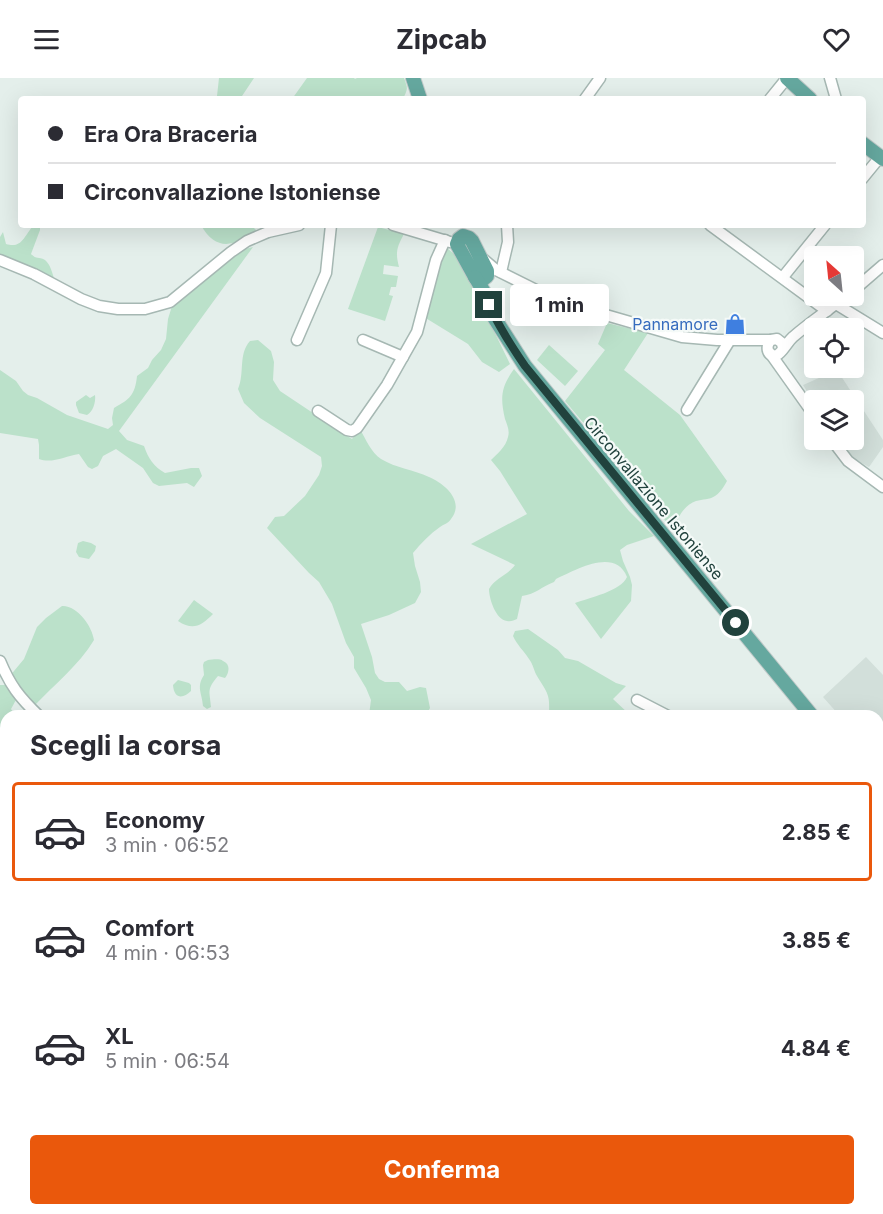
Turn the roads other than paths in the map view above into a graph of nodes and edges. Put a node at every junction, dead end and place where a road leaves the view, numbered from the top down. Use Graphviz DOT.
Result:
graph roads {
  1 [pos="413,78"];
  2 [pos="600,78"];
  3 [pos="787,78"];
  4 [pos="830,78"];
  5 [pos="419,96"];
  6 [pos="587,96"];
  7 [pos="772,96"];
  8 [pos="807,96"];
  9 [pos="835,96"];
  10 [pos="866,146"];
  11 [pos="882,158"];
  12 [pos="866,176"];
  13 [pos="284,228"];
  14 [pos="331,228"];
  15 [pos="409,228"];
  16 [pos="507,228"];
  17 [pos="714,228"];
  18 [pos="823,228"];
  19 [pos="458,237"];
  20 [pos="0,260"];
  21 [pos="883,266"];
  22 [pos="488,277"];
  23 [pos="783,277"];
  24 [pos="864,282"];
  25 [pos="834,306"];
  26 [pos="831,308"];
  27 [pos="883,333"];
  28 [pos="297,340"];
  29 [pos="363,340"];
  30 [pos="730,340"];
  31 [pos="775,347"];
  32 [pos="403,357"];
  33 [pos="804,401"];
  34 [pos="687,410"];
  35 [pos="318,411"];
  36 [pos="840,450"];
  37 [pos="883,487"];
  38 [pos="0,661"];
  39 [pos="638,700"];
  40 [pos="33,710"];
  41 [pos="657,710"];
  42 [pos="807,710"];
  1 -- 5 [label="main road"];
  2 -- 6 [label="street"];
  3 -- 7 [label="street"];
  3 -- 8 [label="main road"];
  4 -- 9 [label="street"];
  10 -- 11 [label="main road"];
  11 -- 12 [label="street"];
  13 -- 20 [label="street"];
  14 -- 28 [label="street"];
  15 -- 19 [label="street"];
  16 -- 22 [label="street"];
  17 -- 23 [label="street"];
  18 -- 23 [label="street"];
  19 -- 22 [label="main road"];
  19 -- 22 [label="main road"];
  19 -- 32 [label="street"];
  21 -- 24 [label="street"];
  22 -- 30 [label="street"];
  22 -- 42 [label="main road, Circonvallazione Istoniense"];
  23 -- 26 [label="street"];
  25 -- 26 [label="street"];
  26 -- 27 [label="street"];
  26 -- 31 [label="street"];
  29 -- 32 [label="street"];
  30 -- 31 [label="street"];
  30 -- 34 [label="street"];
  31 -- 33 [label="street"];
  32 -- 35 [label="street"];
  36 -- 37 [label="street"];
  38 -- 40 [label="street"];
  39 -- 41 [label="street"];
}
